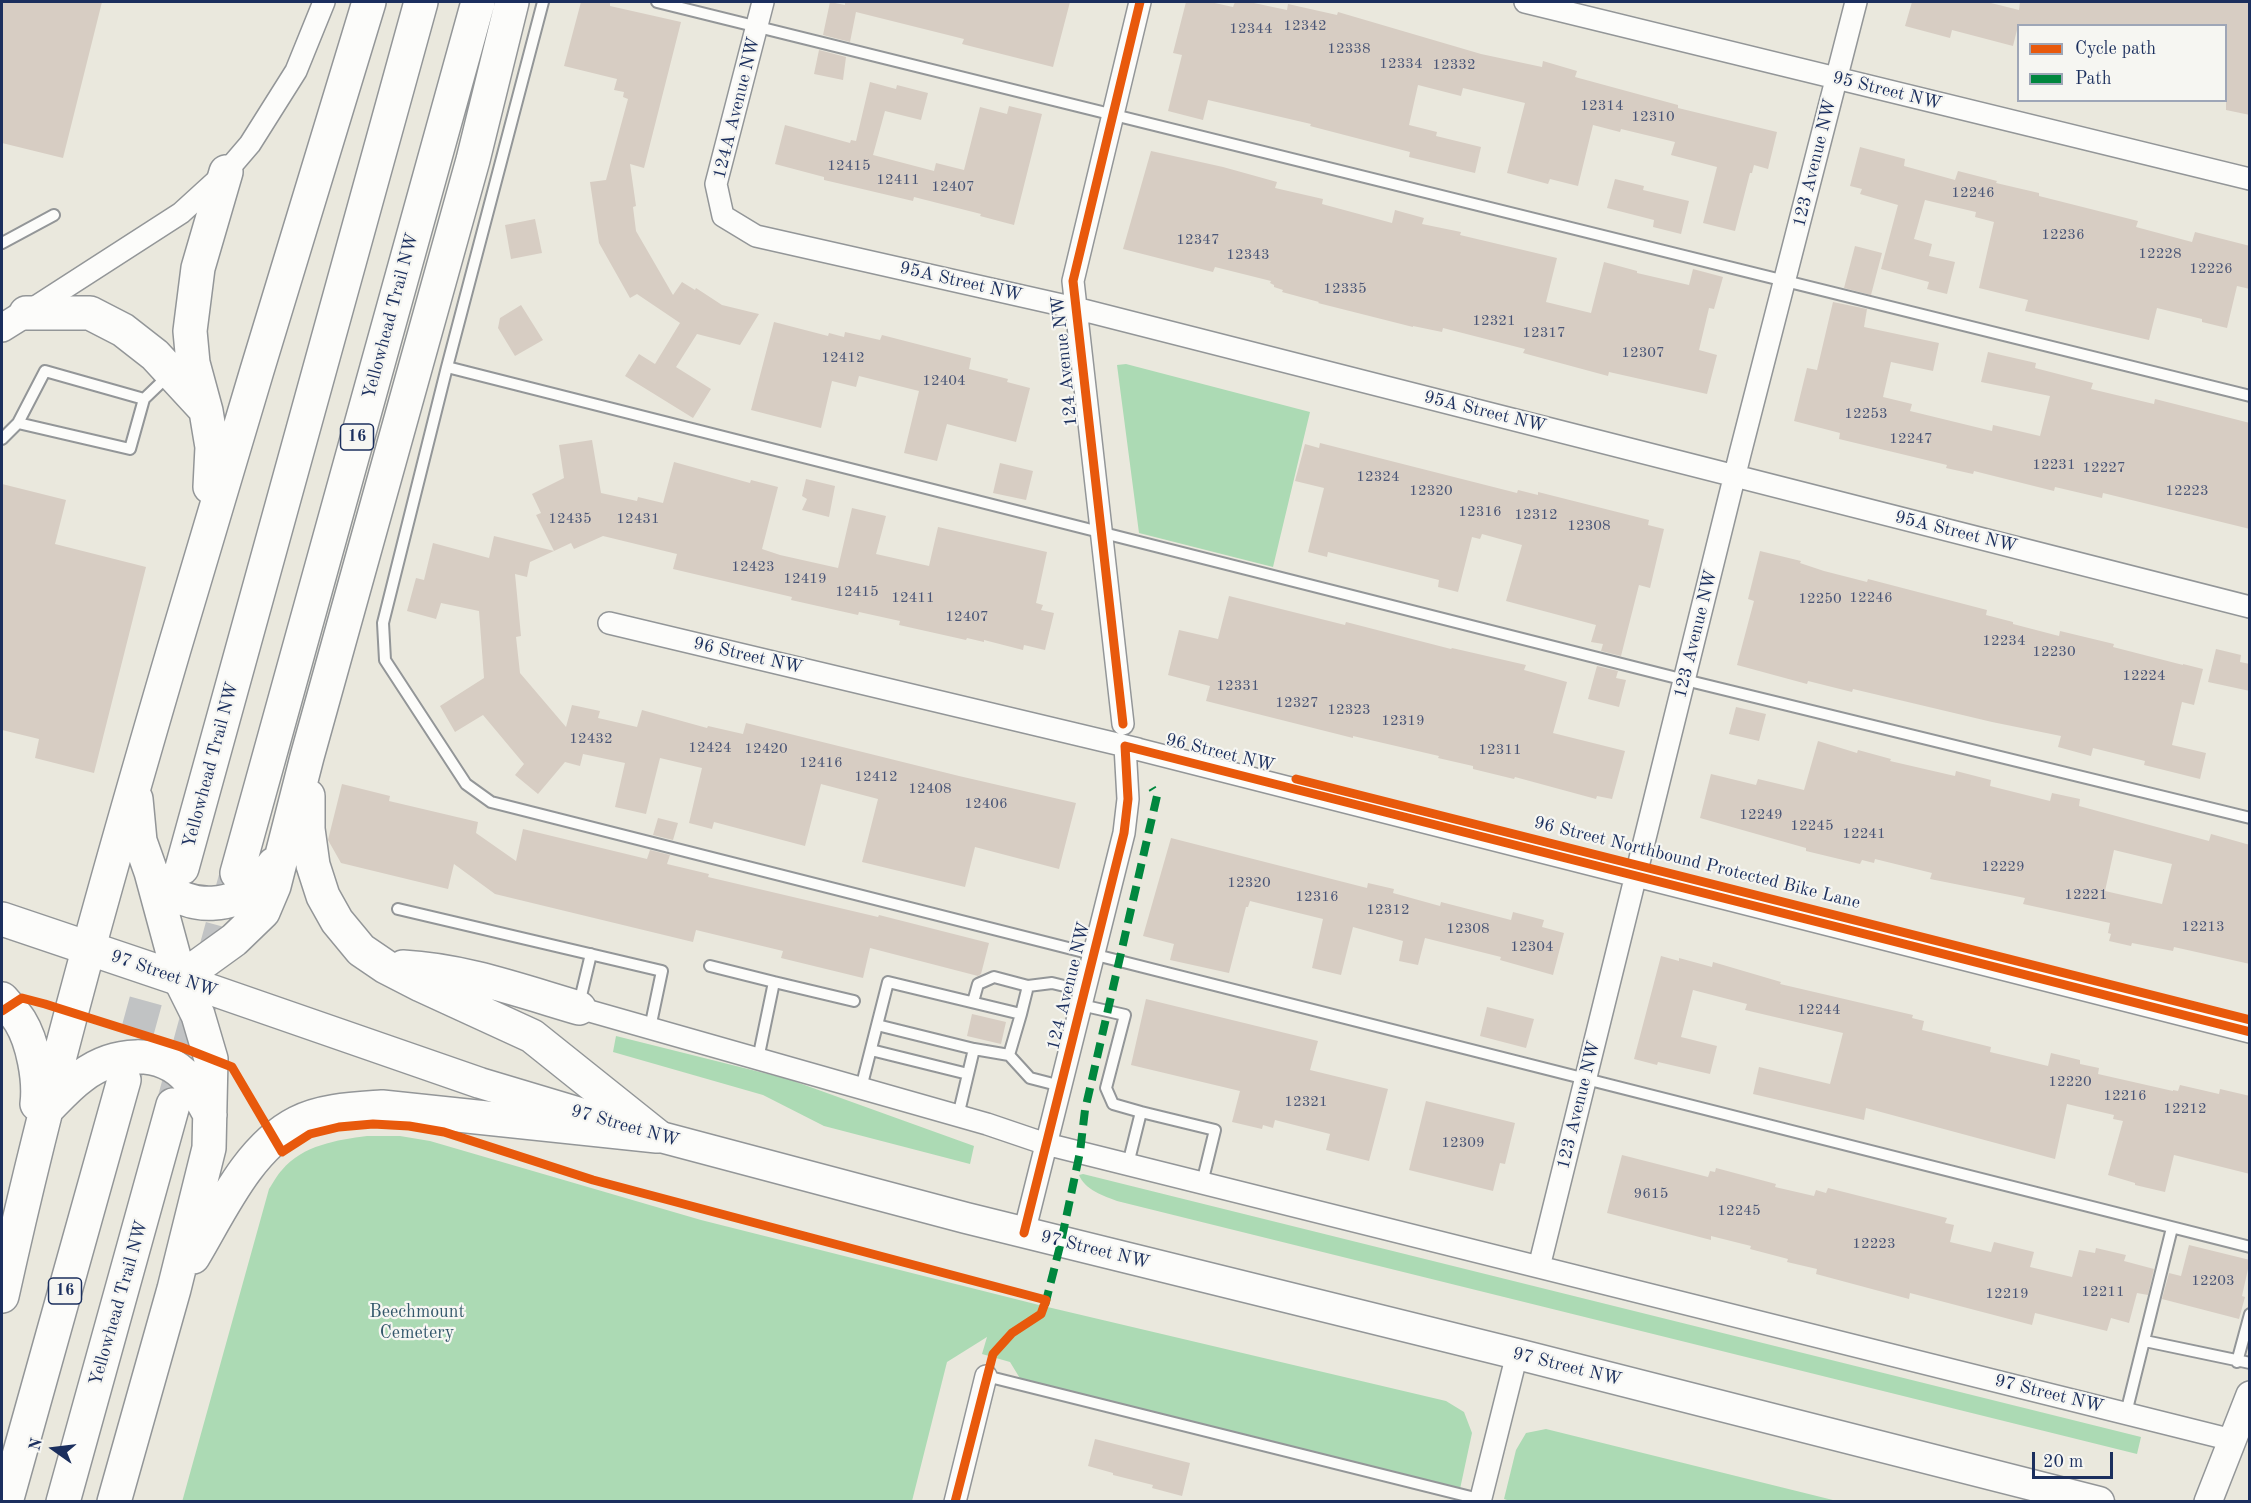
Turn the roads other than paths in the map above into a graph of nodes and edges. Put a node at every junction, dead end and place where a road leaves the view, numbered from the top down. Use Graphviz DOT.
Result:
graph roads {
  1 [pos="324,2"];
  2 [pos="369,2"];
  3 [pos="421,2"];
  4 [pos="478,2"];
  5 [pos="512,2"];
  6 [pos="543,2"];
  7 [pos="657,2"];
  8 [pos="763,2"];
  9 [pos="1140,2"];
  10 [pos="1525,2"];
  11 [pos="1856,2"];
  12 [pos="757,26"];
  13 [pos="1837,78"];
  14 [pos="1112,115"];
  15 [pos="226,172"];
  16 [pos="2250,179"];
  17 [pos="54,214"];
  18 [pos="723,216"];
  19 [pos="2,243"];
  20 [pos="1785,281"];
  21 [pos="1075,308"];
  22 [pos="14,321"];
  23 [pos="447,367"];
  24 [pos="171,372"];
  25 [pos="2250,396"];
  26 [pos="144,399"];
  27 [pos="206,411"];
  28 [pos="18,423"];
  29 [pos="2,439"];
  30 [pos="1735,475"];
  31 [pos="1102,534"];
  32 [pos="207,536"];
  33 [pos="2250,607"];
  34 [pos="609,623"];
  35 [pos="1685,681"];
  36 [pos="1123,724"];
  37 [pos="1132,747"];
  38 [pos="307,757"];
  39 [pos="135,780"];
  40 [pos="2250,818"];
  41 [pos="283,851"];
  42 [pos="167,870"];
  43 [pos="237,873"];
  44 [pos="1634,876"];
  45 [pos="398,909"];
  46 [pos="2,919"];
  47 [pos="87,947"];
  48 [pos="591,954"];
  49 [pos="1094,955"];
  50 [pos="710,966"];
  51 [pos="386,967"];
  52 [pos="180,980"];
  53 [pos="774,982"];
  54 [pos="1028,986"];
  55 [pos="1083,998"];
  56 [pos="2,999"];
  57 [pos="854,1001"];
  58 [pos="973,1002"];
  59 [pos="579,1008"];
  60 [pos="1021,1014"];
  61 [pos="877,1025"];
  62 [pos="650,1028"];
  63 [pos="2250,1032"];
  64 [pos="974,1049"];
  65 [pos="871,1050"];
  66 [pos="1009,1055"];
  67 [pos="758,1059"];
  68 [pos="968,1074"];
  69 [pos="1586,1079"];
  70 [pos="124,1080"];
  71 [pos="1060,1086"];
  72 [pos="861,1088"];
  73 [pos="173,1105"];
  74 [pos="44,1112"];
  75 [pos="1141,1112"];
  76 [pos="210,1115"];
  77 [pos="958,1116"];
  78 [pos="657,1136"];
  79 [pos="1046,1144"];
  80 [pos="1128,1164"];
  81 [pos="29,1171"];
  82 [pos="1202,1183"];
  83 [pos="2172,1228"];
  84 [pos="1024,1233"];
  85 [pos="2250,1248"];
  86 [pos="1539,1267"];
  87 [pos="174,1289"];
  88 [pos="2,1296"];
  89 [pos="2250,1314"];
  90 [pos="2145,1341"];
  91 [pos="1517,1354"];
  92 [pos="2237,1362"];
  93 [pos="2250,1363"];
  94 [pos="986,1376"];
  95 [pos="2250,1395"];
  96 [pos="2126,1413"];
  97 [pos="2232,1440"];
  98 [pos="1483,1501"];
  99 [pos="6,1502"];
  100 [pos="63,1502"];
  101 [pos="114,1502"];
  102 [pos="955,1502"];
  103 [pos="2099,1502"];
  104 [pos="2208,1502"];
  1 -- 15 [label="street"];
  2 -- 32 [label="main road"];
  3 -- 42 [label="main road, Yellowhead Trail NW"];
  4 -- 43 [label="main road, Yellowhead Trail NW / 16"];
  5 -- 38 [label="main road"];
  6 -- 23 [label="lane"];
  7 -- 12 [label="lane"];
  8 -- 12 [label="street, 124A Avenue NW"];
  9 -- 14 [label="street, 124 Avenue NW"];
  10 -- 13 [label="street, 95 Street NW"];
  11 -- 13 [label="street, 123 Avenue NW"];
  12 -- 14 [label="lane"];
  12 -- 18 [label="street, 124A Avenue NW"];
  13 -- 16 [label="street, 95 Street NW"];
  13 -- 20 [label="street, 123 Avenue NW"];
  14 -- 20 [label="lane"];
  14 -- 21 [label="street, 124 Avenue NW"];
  15 -- 22 [label="street"];
  15 -- 27 [label="main road"];
  17 -- 19 [label="lane"];
  18 -- 21 [label="street, 95A Street NW"];
  20 -- 25 [label="lane"];
  20 -- 30 [label="street, 123 Avenue NW"];
  21 -- 30 [label="street, 95A Street NW"];
  21 -- 31 [label="street, 124 Avenue NW"];
  22 -- 24 [label="main road"];
  23 -- 31 [label="lane"];
  23 -- 49 [label="lane"];
  24 -- 26 [label="lane"];
  24 -- 27 [label="main road"];
  26 -- 28 [label="lane"];
  26 -- 28 [label="lane"];
  27 -- 32 [label="main road"];
  28 -- 29 [label="lane"];
  30 -- 33 [label="street, 95A Street NW"];
  30 -- 35 [label="street, 123 Avenue NW"];
  31 -- 35 [label="lane"];
  31 -- 36 [label="street, 124 Avenue NW"];
  32 -- 39 [label="main road"];
  34 -- 37 [label="street, 96 Street NW"];
  35 -- 40 [label="lane"];
  35 -- 44 [label="street, 123 Avenue NW"];
  37 -- 44 [label="street, 96 Street NW"];
  37 -- 49 [label="street, 124 Avenue NW"];
  38 -- 41 [label="main road"];
  38 -- 51 [label="main road"];
  39 -- 42 [label="main road"];
  39 -- 47 [label="main road"];
  41 -- 42 [label="main road"];
  41 -- 52 [label="main road"];
  42 -- 52 [label="main road"];
  44 -- 63 [label="street, 96 Street NW"];
  44 -- 69 [label="street, 123 Avenue NW"];
  45 -- 48 [label="lane"];
  46 -- 47 [label="main road, 97 Street NW"];
  47 -- 52 [label="main road, 97 Street NW"];
  47 -- 74 [label="main road"];
  48 -- 59 [label="lane"];
  48 -- 62 [label="lane"];
  49 -- 55 [label="street, 124 Avenue NW"];
  49 -- 69 [label="lane"];
  50 -- 53 [label="lane"];
  51 -- 59 [label="main road"];
  51 -- 78 [label="main road"];
  52 -- 76 [label="main road"];
  52 -- 78 [label="main road, 97 Street NW"];
  53 -- 57 [label="lane"];
  53 -- 67 [label="lane"];
  54 -- 55 [label="lane"];
  54 -- 58 [label="lane"];
  54 -- 60 [label="lane"];
  55 -- 71 [label="street, 124 Avenue NW"];
  55 -- 75 [label="lane"];
  56 -- 81 [label="main road"];
  58 -- 60 [label="lane"];
  58 -- 61 [label="lane"];
  59 -- 62 [label="street, 97 Street NW"];
  60 -- 66 [label="lane"];
  61 -- 64 [label="lane"];
  61 -- 65 [label="lane"];
  62 -- 67 [label="street, 97 Street NW"];
  64 -- 66 [label="lane"];
  64 -- 68 [label="lane"];
  65 -- 68 [label="lane"];
  65 -- 72 [label="lane"];
  66 -- 71 [label="lane"];
  67 -- 72 [label="street, 97 Street NW"];
  68 -- 77 [label="lane"];
  69 -- 83 [label="lane"];
  69 -- 86 [label="street, 123 Avenue NW"];
  70 -- 99 [label="main road, 16"];
  71 -- 79 [label="street, 124 Avenue NW"];
  72 -- 77 [label="street, 97 Street NW"];
  73 -- 100 [label="main road, Yellowhead Trail NW"];
  74 -- 76 [label="main road"];
  74 -- 81 [label="main road"];
  75 -- 80 [label="lane"];
  75 -- 82 [label="lane"];
  76 -- 87 [label="main road"];
  77 -- 79 [label="street, 97 Street NW"];
  78 -- 84 [label="main road, 97 Street NW"];
  78 -- 87 [label="main road"];
  79 -- 80 [label="street, 97 Street NW"];
  79 -- 84 [label="street, 124 Avenue NW"];
  80 -- 82 [label="street, 97 Street NW"];
  81 -- 88 [label="main road"];
  82 -- 86 [label="street, 97 Street NW"];
  83 -- 85 [label="lane"];
  83 -- 90 [label="lane"];
  84 -- 91 [label="main road, 97 Street NW"];
  86 -- 96 [label="street, 97 Street NW"];
  87 -- 101 [label="main road"];
  89 -- 92 [label="lane"];
  90 -- 92 [label="lane"];
  90 -- 96 [label="lane"];
  91 -- 98 [label="street"];
  91 -- 103 [label="main road, 97 Street NW"];
  92 -- 93 [label="lane"];
  94 -- 98 [label="lane"];
  94 -- 102 [label="street"];
  95 -- 97 [label="street"];
  96 -- 97 [label="street, 97 Street NW"];
  97 -- 104 [label="street"];
}
